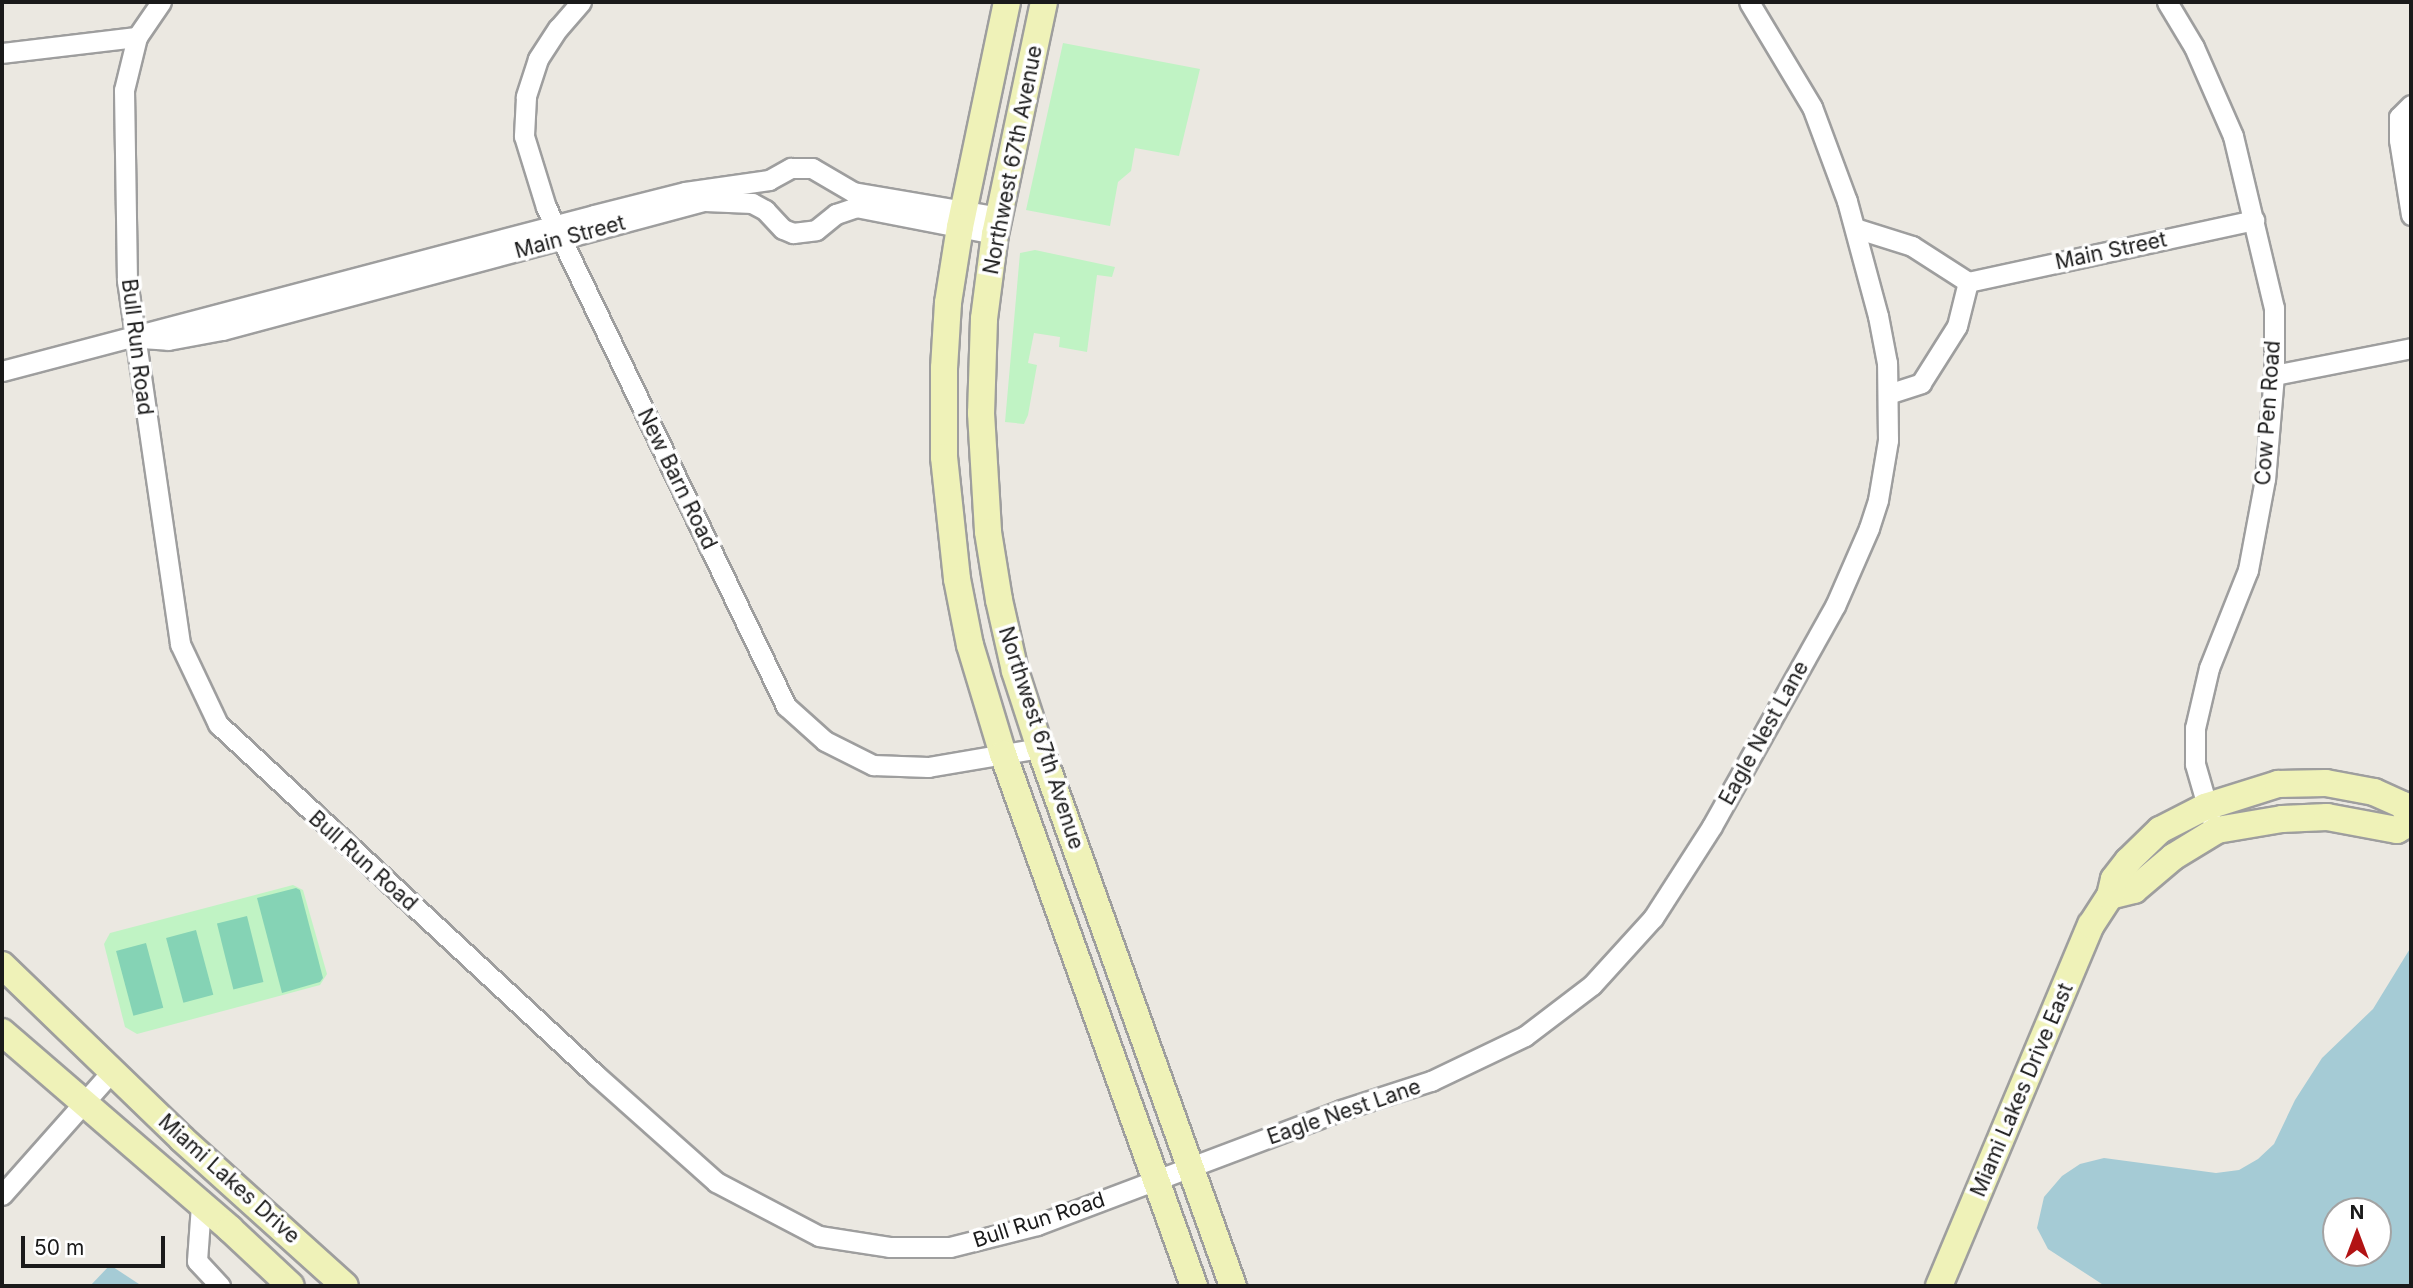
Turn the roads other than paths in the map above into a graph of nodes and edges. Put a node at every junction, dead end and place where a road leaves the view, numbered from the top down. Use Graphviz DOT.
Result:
graph roads {
  1 [pos="161,2"];
  2 [pos="581,2"];
  3 [pos="1007,2"];
  4 [pos="1044,2"];
  5 [pos="1749,2"];
  6 [pos="2167,2"];
  7 [pos="137,37"];
  8 [pos="2,53"];
  9 [pos="2411,105"];
  10 [pos="2411,215"];
  11 [pos="962,219"];
  12 [pos="2254,220"];
  13 [pos="997,226"];
  14 [pos="1855,228"];
  15 [pos="559,233"];
  16 [pos="1968,282"];
  17 [pos="133,337"];
  18 [pos="2411,348"];
  19 [pos="2,371"];
  20 [pos="2274,375"];
  21 [pos="1888,394"];
  22 [pos="1040,748"];
  23 [pos="1003,754"];
  24 [pos="2211,818"];
  25 [pos="2411,822"];
  26 [pos="2,965"];
  27 [pos="2,1032"];
  28 [pos="113,1070"];
  29 [pos="85,1102"];
  30 [pos="1191,1168"];
  31 [pos="1157,1180"];
  32 [pos="2,1195"];
  33 [pos="201,1205"];
  34 [pos="220,1286"];
  35 [pos="291,1286"];
  36 [pos="345,1286"];
  37 [pos="1195,1286"];
  38 [pos="1233,1286"];
  39 [pos="1939,1286"];
  1 -- 7 [label="street, Bull Run Road"];
  2 -- 15 [label="street, New Barn Road"];
  3 -- 11 [label="main road, Northwest 67th Avenue"];
  4 -- 13 [label="main road, Northwest 67th Avenue"];
  5 -- 14 [label="street, Eagle Nest Lane"];
  6 -- 12 [label="street, Cow Pen Road"];
  7 -- 8 [label="street"];
  7 -- 17 [label="street, Bull Run Road"];
  9 -- 10 [label="street"];
  11 -- 13 [label="street, Main Street"];
  11 -- 15 [label="street, Main Street"];
  11 -- 15 [label="street, Main Street"];
  11 -- 23 [label="main road, Northwest 67th Avenue"];
  12 -- 16 [label="street, Main Street"];
  12 -- 20 [label="street, Cow Pen Road"];
  13 -- 22 [label="main road, Northwest 67th Avenue"];
  14 -- 16 [label="street"];
  14 -- 21 [label="street, Eagle Nest Lane"];
  15 -- 17 [label="street, Main Street"];
  15 -- 23 [label="street, New Barn Road"];
  16 -- 21 [label="street"];
  17 -- 19 [label="street, Main Street"];
  17 -- 31 [label="street, Bull Run Road"];
  18 -- 20 [label="street"];
  20 -- 24 [label="street, Cow Pen Road"];
  21 -- 30 [label="street, Eagle Nest Lane"];
  22 -- 23 [label="street, New Barn Road"];
  22 -- 30 [label="main road, Northwest 67th Avenue"];
  23 -- 31 [label="main road, Northwest 67th Avenue"];
  24 -- 25 [label="main road, Miami Lakes Drive East"];
  24 -- 39 [label="main road, Miami Lakes Drive East"];
  26 -- 28 [label="main road"];
  27 -- 29 [label="main road"];
  28 -- 29 [label="street"];
  28 -- 36 [label="main road, Miami Lakes Drive"];
  29 -- 32 [label="street"];
  29 -- 33 [label="main road, Miami Lakes Drive"];
  30 -- 31 [label="street, Eagle Nest Lane"];
  30 -- 38 [label="main road, Northwest 67th Avenue"];
  31 -- 37 [label="main road, Northwest 67th Avenue"];
  33 -- 34 [label="street"];
  33 -- 35 [label="main road, Miami Lakes Drive"];
}
